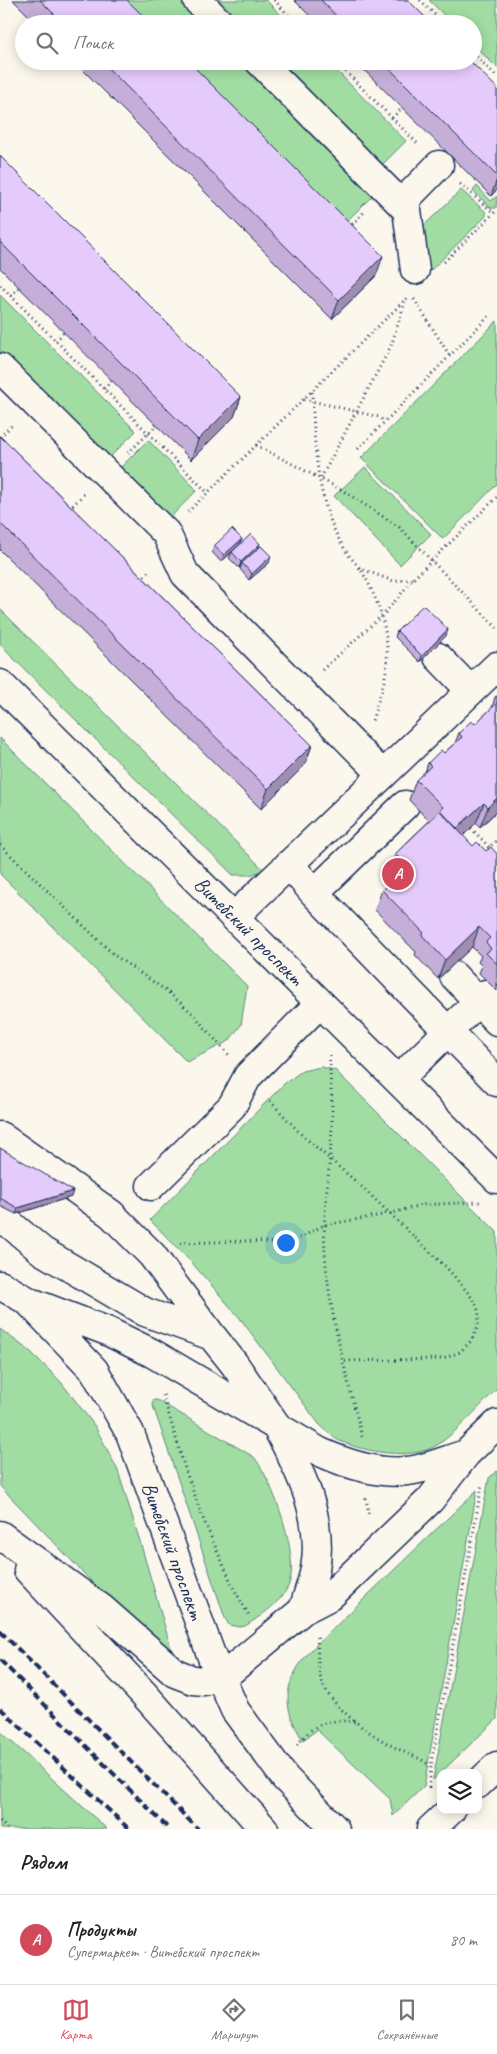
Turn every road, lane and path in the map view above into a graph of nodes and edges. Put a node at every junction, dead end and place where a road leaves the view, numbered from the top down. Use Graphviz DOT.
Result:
graph roads {
  1 [pos="197,0"];
  2 [pos="274,0"];
  3 [pos="420,0"];
  4 [pos="212,15"];
  5 [pos="289,15"];
  6 [pos="435,15"];
  7 [pos="482,62"];
  8 [pos="268,70"];
  9 [pos="344,70"];
  10 [pos="497,77"];
  11 [pos="402,108"];
  12 [pos="392,118"];
  13 [pos="439,165"];
  14 [pos="401,204"];
  15 [pos="495,212"];
  16 [pos="342,222"];
  17 [pos="349,229"];
  18 [pos="344,234"];
  19 [pos="354,234"];
  20 [pos="427,268"];
  21 [pos="0,285"];
  22 [pos="19,287"];
  23 [pos="11,296"];
  24 [pos="405,300"];
  25 [pos="489,316"];
  26 [pos="64,332"];
  27 [pos="56,341"];
  28 [pos="450,356"];
  29 [pos="0,368"];
  30 [pos="112,380"];
  31 [pos="103,389"];
  32 [pos="312,392"];
  33 [pos="304,399"];
  34 [pos="313,402"];
  35 [pos="356,412"];
  36 [pos="385,422"];
  37 [pos="156,425"];
  38 [pos="148,433"];
  39 [pos="256,445"];
  40 [pos="358,448"];
  41 [pos="106,473"];
  42 [pos="320,479"];
  43 [pos="207,492"];
  44 [pos="497,497"];
  45 [pos="65,514"];
  46 [pos="166,533"];
  47 [pos="431,560"];
  48 [pos="359,568"];
  49 [pos="413,579"];
  50 [pos="381,616"];
  51 [pos="497,628"];
  52 [pos="438,657"];
  53 [pos="497,666"];
  54 [pos="0,684"];
  55 [pos="300,691"];
  56 [pos="471,691"];
  57 [pos="376,768"];
  58 [pos="405,805"];
  59 [pos="471,828"];
  60 [pos="497,840"];
  61 [pos="0,844"];
  62 [pos="489,847"];
  63 [pos="480,856"];
  64 [pos="289,864"];
  65 [pos="314,893"];
  66 [pos="234,917"];
  67 [pos="454,976"];
  68 [pos="487,1005"];
  69 [pos="326,1009"];
  70 [pos="447,1031"];
  71 [pos="248,1076"];
  72 [pos="398,1080"];
  73 [pos="497,1082"];
  74 [pos="0,1136"];
  75 [pos="330,1160"];
  76 [pos="151,1186"];
  77 [pos="490,1190"];
  78 [pos="389,1214"];
  79 [pos="0,1219"];
  80 [pos="324,1224"];
  81 [pos="152,1255"];
  82 [pos="0,1285"];
  83 [pos="28,1301"];
  84 [pos="212,1336"];
  85 [pos="152,1353"];
  86 [pos="342,1362"];
  87 [pos="497,1424"];
  88 [pos="276,1425"];
  89 [pos="466,1454"];
  90 [pos="362,1468"];
  91 [pos="483,1481"];
  92 [pos="0,1535"];
  93 [pos="0,1540"];
  94 [pos="374,1554"];
  95 [pos="302,1610"];
  96 [pos="316,1636"];
  97 [pos="268,1639"];
  98 [pos="221,1677"];
  99 [pos="357,1722"];
  100 [pos="297,1745"];
  101 [pos="431,1766"];
  102 [pos="497,1766"];
  103 [pos="482,1780"];
  104 [pos="429,1791"];
  105 [pos="447,1814"];
  106 [pos="0,1821"];
  107 [pos="257,1822"];
  108 [pos="8,1829"];
  109 [pos="335,1829"];
  110 [pos="431,1829"];
  1 -- 4 [label="main road"];
  2 -- 5 [label="path"];
  3 -- 6 [label="path"];
  7 -- 10 [label="path"];
  8 -- 14 [label="main road"];
  9 -- 12 [label="path"];
  11 -- 12 [label="path"];
  12 -- 13 [label="path"];
  13 -- 14 [label="main road"];
  13 -- 15 [label="path"];
  14 -- 20 [label="main road"];
  15 -- 20 [label="path"];
  16 -- 17 [label="path"];
  17 -- 18 [label="path"];
  17 -- 19 [label="path"];
  21 -- 23 [label="path"];
  22 -- 23 [label="path"];
  23 -- 27 [label="path"];
  24 -- 28 [label="path"];
  24 -- 32 [label="path"];
  24 -- 35 [label="path"];
  25 -- 28 [label="path"];
  26 -- 27 [label="path"];
  27 -- 31 [label="path"];
  28 -- 36 [label="path"];
  29 -- 41 [label="main road"];
  30 -- 31 [label="path"];
  31 -- 38 [label="path"];
  32 -- 33 [label="path"];
  32 -- 34 [label="path"];
  33 -- 34 [label="path"];
  33 -- 39 [label="path"];
  34 -- 35 [label="path"];
  34 -- 42 [label="path"];
  35 -- 36 [label="path"];
  35 -- 42 [label="path"];
  36 -- 40 [label="path"];
  37 -- 38 [label="path"];
  38 -- 43 [label="path"];
  39 -- 42 [label="path"];
  39 -- 43 [label="path"];
  41 -- 45 [label="path"];
  41 -- 46 [label="main road"];
  42 -- 47 [label="path"];
  42 -- 48 [label="path"];
  43 -- 46 [label="path"];
  44 -- 47 [label="path"];
  46 -- 55 [label="main road"];
  47 -- 49 [label="path"];
  47 -- 51 [label="path"];
  48 -- 49 [label="path"];
  48 -- 50 [label="path"];
  49 -- 50 [label="path"];
  50 -- 55 [label="path"];
  50 -- 57 [label="path"];
  52 -- 56 [label="main road"];
  53 -- 56 [label="main road"];
  54 -- 66 [label="main road, Витебский проспект"];
  55 -- 57 [label="main road"];
  56 -- 57 [label="main road"];
  57 -- 64 [label="main road"];
  58 -- 65 [label="main road"];
  59 -- 62 [label="path"];
  60 -- 62 [label="path"];
  61 -- 71 [label="path"];
  62 -- 63 [label="path"];
  64 -- 65 [label="main road"];
  64 -- 66 [label="main road"];
  65 -- 70 [label="main road"];
  66 -- 69 [label="main road, Витебский проспект"];
  67 -- 68 [label="main road"];
  68 -- 70 [label="main road"];
  69 -- 71 [label="main road"];
  69 -- 72 [label="main road, Витебский проспект"];
  69 -- 75 [label="path"];
  70 -- 72 [label="main road"];
  70 -- 73 [label="main road"];
  71 -- 75 [label="path"];
  71 -- 76 [label="main road"];
  72 -- 77 [label="main road, Витебский проспект"];
  74 -- 81 [label="main road"];
  75 -- 78 [label="path"];
  75 -- 80 [label="path"];
  77 -- 78 [label="path"];
  78 -- 80 [label="path"];
  78 -- 86 [label="path"];
  79 -- 84 [label="main road"];
  80 -- 81 [label="path"];
  80 -- 86 [label="path"];
  81 -- 84 [label="main road"];
  82 -- 83 [label="main road, Витебский проспект"];
  83 -- 85 [label="main road"];
  83 -- 98 [label="main road, Витебский проспект"];
  84 -- 88 [label="main road"];
  85 -- 88 [label="main road"];
  85 -- 97 [label="path"];
  86 -- 90 [label="path"];
  87 -- 89 [label="main road"];
  88 -- 90 [label="main road"];
  88 -- 95 [label="main road"];
  89 -- 90 [label="main road"];
  89 -- 94 [label="main road"];
  90 -- 94 [label="path"];
  91 -- 101 [label="path"];
  92 -- 98 [label="main road"];
  93 -- 107 [label="main road"];
  94 -- 95 [label="main road"];
  95 -- 97 [label="main road"];
  96 -- 99 [label="path"];
  97 -- 98 [label="main road"];
  98 -- 109 [label="main road, Витебский проспект"];
  99 -- 100 [label="path"];
  99 -- 101 [label="path"];
  101 -- 104 [label="path"];
  102 -- 103 [label="main road"];
  105 -- 110 [label="main road"];
  106 -- 108 [label="path"];
}
